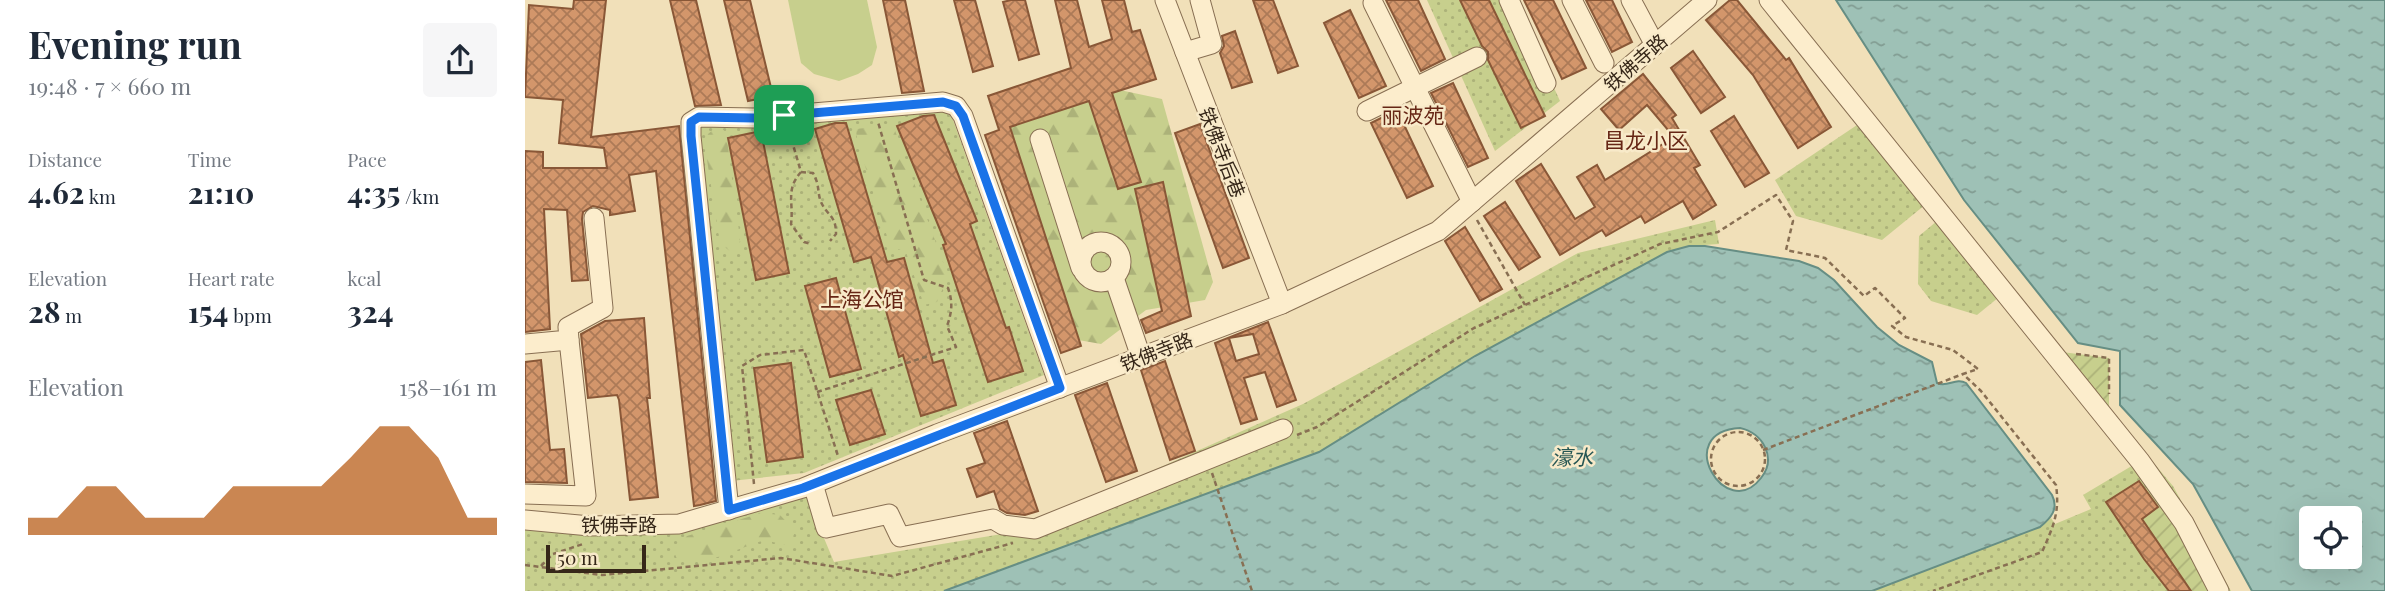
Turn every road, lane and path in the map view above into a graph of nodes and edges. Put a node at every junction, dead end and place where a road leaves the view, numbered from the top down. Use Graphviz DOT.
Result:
graph roads {
  1 [pos="1165,0"];
  2 [pos="1200,0"];
  3 [pos="1509,0"];
  4 [pos="1572,0"];
  5 [pos="1631,0"];
  6 [pos="1707,0"];
  7 [pos="1769,0"];
  8 [pos="1373,3"];
  9 [pos="1655,45"];
  10 [pos="1185,52"];
  11 [pos="1477,57"];
  12 [pos="1604,62"];
  13 [pos="1546,83"];
  14 [pos="1416,88"];
  15 [pos="873,108"];
  16 [pos="1367,111"];
  17 [pos="784,115"];
  18 [pos="1040,139"];
  19 [pos="801,172"];
  20 [pos="1470,203"];
  21 [pos="594,218"];
  22 [pos="830,241"];
  23 [pos="811,244"];
  24 [pos="1081,268"];
  25 [pos="1114,278"];
  26 [pos="1282,304"];
  27 [pos="1525,305"];
  28 [pos="569,340"];
  29 [pos="525,344"];
  30 [pos="2074,353"];
  31 [pos="1141,357"];
  32 [pos="1961,375"];
  33 [pos="1060,388"];
  34 [pos="817,392"];
  35 [pos="2109,396"];
  36 [pos="1288,433"];
  37 [pos="1764,449"];
  38 [pos="1211,470"];
  39 [pos="843,472"];
  40 [pos="813,484"];
  41 [pos="754,485"];
  42 [pos="525,494"];
  43 [pos="729,510"];
  44 [pos="525,520"];
  45 [pos="1019,541"];
  46 [pos="583,544"];
  47 [pos="525,565"];
  48 [pos="541,566"];
  49 [pos="1252,591"];
  50 [pos="1933,591"];
  51 [pos="2219,591"];
  1 -- 10 [label="street, 铁佛寺后巷"];
  2 -- 10 [label="street"];
  3 -- 13 [label="street"];
  4 -- 12 [label="street"];
  5 -- 9 [label="street"];
  6 -- 9 [label="street, 铁佛寺路"];
  7 -- 51 [label="street"];
  8 -- 14 [label="street"];
  9 -- 20 [label="street, 铁佛寺路"];
  10 -- 26 [label="street, 铁佛寺后巷"];
  11 -- 14 [label="street"];
  14 -- 16 [label="street"];
  14 -- 20 [label="street"];
  15 -- 17 [label="street"];
  15 -- 33 [label="street"];
  15 -- 34 [label="path"];
  17 -- 19 [label="path"];
  17 -- 43 [label="street"];
  18 -- 24 [label="street"];
  19 -- 22 [label="path"];
  19 -- 23 [label="path"];
  20 -- 26 [label="street, 铁佛寺路"];
  20 -- 27 [label="path"];
  21 -- 28 [label="street"];
  24 -- 25 [label="street"];
  24 -- 25 [label="street"];
  25 -- 31 [label="street"];
  26 -- 31 [label="street, 铁佛寺路"];
  27 -- 32 [label="path"];
  27 -- 36 [label="path"];
  28 -- 29 [label="street"];
  28 -- 42 [label="street"];
  30 -- 35 [label="path"];
  31 -- 33 [label="street, 铁佛寺路"];
  32 -- 37 [label="path"];
  32 -- 50 [label="path"];
  33 -- 39 [label="street, 铁佛寺路"];
  34 -- 39 [label="path"];
  34 -- 41 [label="path"];
  36 -- 40 [label="street"];
  37 -- 37 [label="path"];
  38 -- 49 [label="path"];
  39 -- 40 [label="street, 铁佛寺路"];
  40 -- 43 [label="street, 铁佛寺路"];
  43 -- 44 [label="street, 铁佛寺路"];
  45 -- 48 [label="path"];
  46 -- 48 [label="path"];
  47 -- 48 [label="path"];
}
